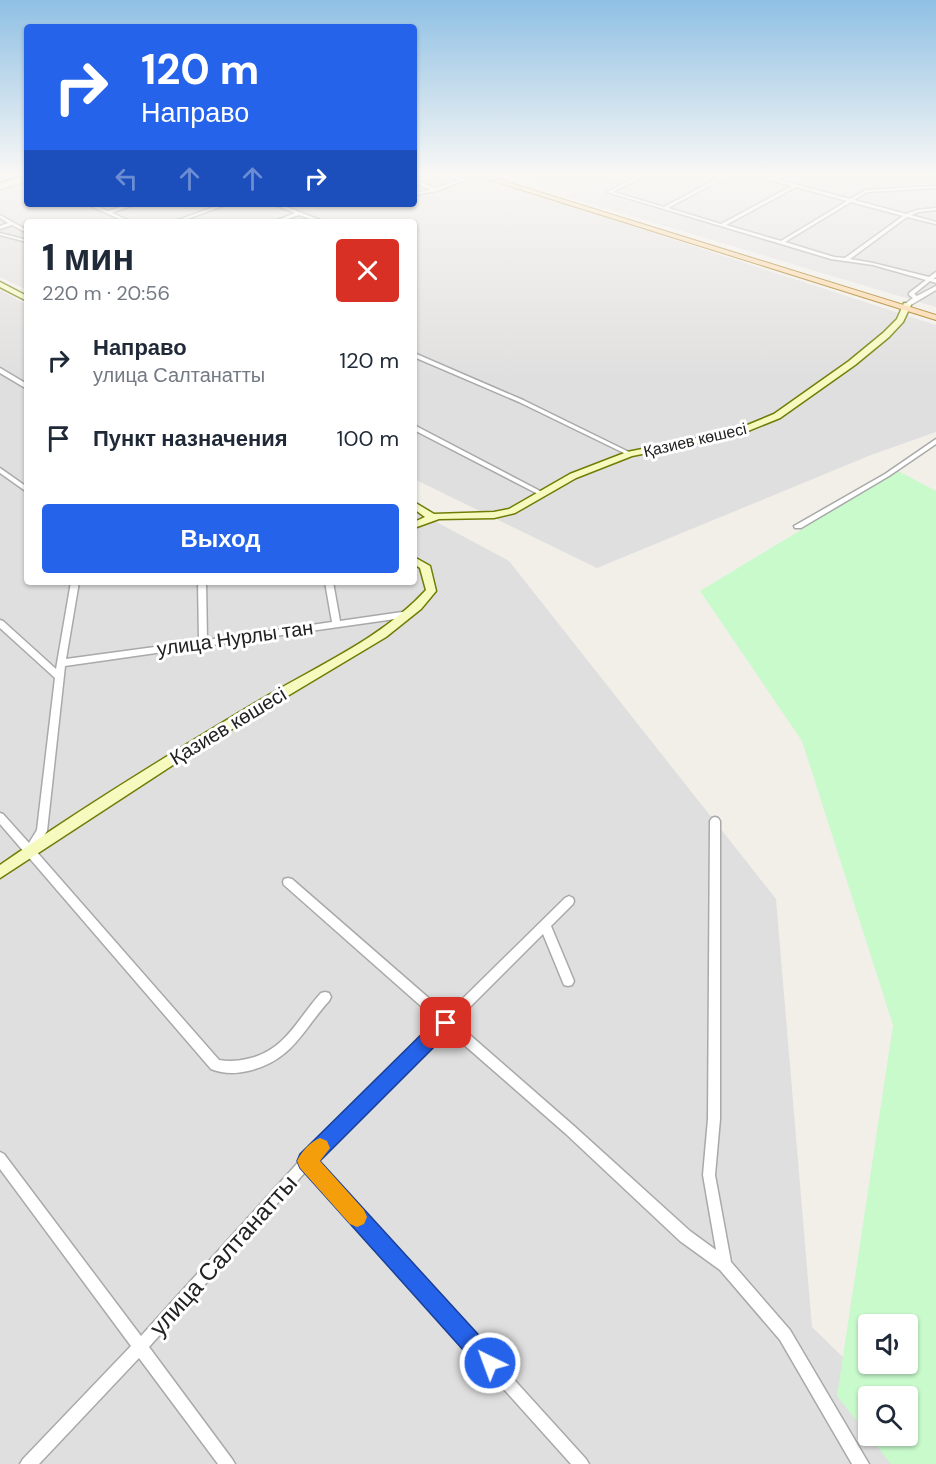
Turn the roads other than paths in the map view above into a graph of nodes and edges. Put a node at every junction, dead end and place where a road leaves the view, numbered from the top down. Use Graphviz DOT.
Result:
graph roads {
  1 [pos="695,242"];
  2 [pos="700,242"];
  3 [pos="870,242"];
  4 [pos="781,243"];
  5 [pos="846,260"];
  6 [pos="936,274"];
  7 [pos="929,279"];
  8 [pos="936,281"];
  9 [pos="1,286"];
  10 [pos="936,288"];
  11 [pos="24,298"];
  12 [pos="916,298"];
  13 [pos="906,307"];
  14 [pos="936,316"];
  15 [pos="417,356"];
  16 [pos="0,370"];
  17 [pos="24,385"];
  18 [pos="417,429"];
  19 [pos="936,441"];
  20 [pos="926,448"];
  21 [pos="630,454"];
  22 [pos="936,454"];
  23 [pos="0,470"];
  24 [pos="24,488"];
  25 [pos="540,493"];
  26 [pos="417,507"];
  27 [pos="431,517"];
  28 [pos="417,524"];
  29 [pos="798,526"];
  30 [pos="417,562"];
  31 [pos="75,585"];
  32 [pos="202,585"];
  33 [pos="330,585"];
  34 [pos="409,614"];
  35 [pos="0,623"];
  36 [pos="336,624"];
  37 [pos="203,643"];
  38 [pos="62,663"];
  39 [pos="59,677"];
  40 [pos="0,817"];
  41 [pos="715,821"];
  42 [pos="29,851"];
  43 [pos="0,872"];
  44 [pos="288,882"];
  45 [pos="569,902"];
  46 [pos="545,926"];
  47 [pos="568,981"];
  48 [pos="325,997"];
  49 [pos="446,1023"];
  50 [pos="0,1158"];
  51 [pos="307,1161"];
  52 [pos="725,1264"];
  53 [pos="141,1346"];
  54 [pos="28,1464"];
  55 [pos="226,1464"];
  56 [pos="581,1464"];
  57 [pos="861,1464"];
  1 -- 13 [label="main road"];
  2 -- 13 [label="main road"];
  3 -- 5 [label="street"];
  4 -- 5 [label="street"];
  5 -- 7 [label="street"];
  6 -- 7 [label="street"];
  7 -- 8 [label="street"];
  7 -- 12 [label="street"];
  9 -- 11 [label="street"];
  10 -- 12 [label="street"];
  12 -- 13 [label="street"];
  13 -- 14 [label="main road"];
  13 -- 21 [label="street, Қазиев көшесі"];
  15 -- 21 [label="street"];
  16 -- 17 [label="street"];
  18 -- 25 [label="street"];
  19 -- 20 [label="street"];
  20 -- 22 [label="street"];
  20 -- 29 [label="street"];
  21 -- 25 [label="street, Қазиев көшесі"];
  23 -- 24 [label="street"];
  25 -- 27 [label="street, Қазиев көшесі"];
  26 -- 27 [label="street"];
  27 -- 28 [label="street"];
  30 -- 34 [label="street, Қазиев көшесі"];
  31 -- 38 [label="street"];
  32 -- 37 [label="street"];
  33 -- 36 [label="street"];
  34 -- 36 [label="street, улица Нурлы тан"];
  34 -- 42 [label="street, Қазиев көшесі"];
  35 -- 39 [label="street"];
  36 -- 37 [label="street, улица Нурлы тан"];
  37 -- 38 [label="street, улица Нурлы тан"];
  38 -- 39 [label="street"];
  39 -- 42 [label="street"];
  40 -- 42 [label="street"];
  41 -- 52 [label="street"];
  42 -- 43 [label="street, Қазиев көшесі"];
  42 -- 48 [label="street"];
  44 -- 49 [label="street"];
  45 -- 46 [label="street, улица Салтанатты"];
  46 -- 47 [label="street"];
  46 -- 49 [label="street, улица Салтанатты"];
  49 -- 51 [label="street, улица Салтанатты"];
  49 -- 52 [label="street"];
  50 -- 53 [label="street"];
  51 -- 53 [label="street, улица Салтанатты"];
  51 -- 56 [label="street"];
  52 -- 57 [label="street"];
  53 -- 54 [label="street, улица Салтанатты"];
  53 -- 55 [label="street"];
}
